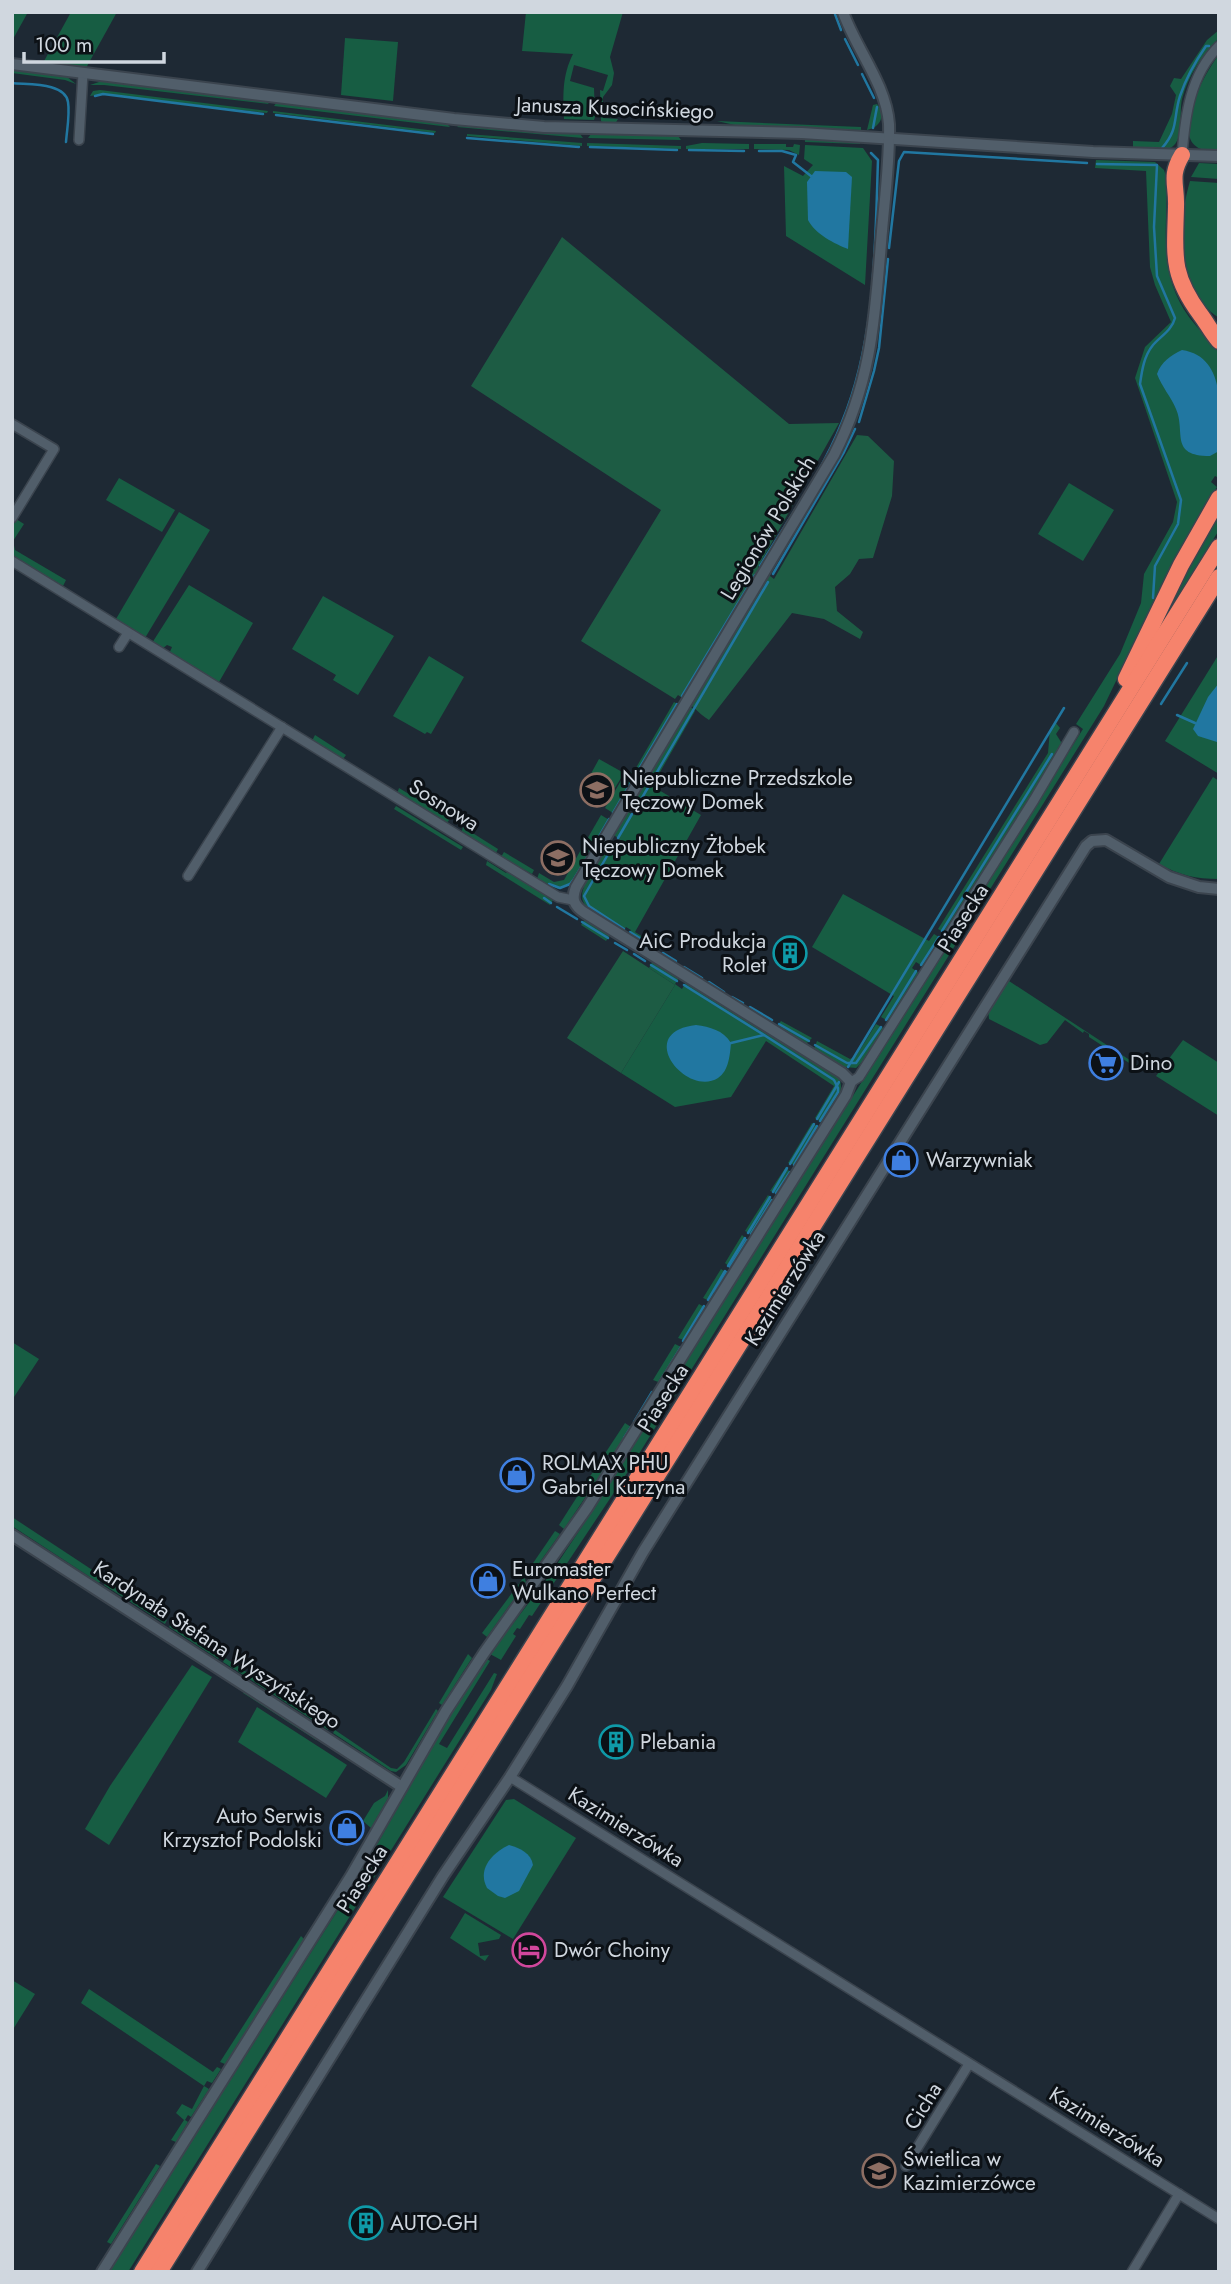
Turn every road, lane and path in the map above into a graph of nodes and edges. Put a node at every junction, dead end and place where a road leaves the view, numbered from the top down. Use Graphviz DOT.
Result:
graph roads {
  1 [pos="843,12"];
  2 [pos="1219,46"];
  3 [pos="12,64"];
  4 [pos="83,73"];
  5 [pos="889,138"];
  6 [pos="79,140"];
  7 [pos="1182,155"];
  8 [pos="1219,156"];
  9 [pos="1201,316"];
  10 [pos="1219,324"];
  11 [pos="1219,341"];
  12 [pos="12,424"];
  13 [pos="1219,498"];
  14 [pos="12,518"];
  15 [pos="1219,547"];
  16 [pos="12,561"];
  17 [pos="1219,577"];
  18 [pos="128,633"];
  19 [pos="119,647"];
  20 [pos="282,727"];
  21 [pos="1074,732"];
  22 [pos="1077,775"];
  23 [pos="188,876"];
  24 [pos="1219,889"];
  25 [pos="573,900"];
  26 [pos="851,1082"];
  27 [pos="12,1535"];
  28 [pos="510,1777"];
  29 [pos="402,1787"];
  30 [pos="969,2064"];
  31 [pos="906,2166"];
  32 [pos="1179,2194"];
  33 [pos="1219,2219"];
  34 [pos="102,2272"];
  35 [pos="142,2272"];
  36 [pos="159,2272"];
  37 [pos="197,2272"];
  38 [pos="1132,2272"];
  1 -- 5 [label="street, Legionów Polskich"];
  2 -- 7 [label="street"];
  3 -- 4 [label="street, Janusza Kusocińskiego"];
  4 -- 5 [label="street, Janusza Kusocińskiego"];
  4 -- 6 [label="street"];
  5 -- 7 [label="street, Janusza Kusocińskiego"];
  5 -- 25 [label="street, Legionów Polskich"];
  7 -- 8 [label="street, Janusza Kusocińskiego"];
  7 -- 9 [label="highway"];
  9 -- 10 [label="highway"];
  9 -- 11 [label="highway"];
  12 -- 14 [label="street"];
  13 -- 22 [label="highway"];
  15 -- 22 [label="highway, Piasecka"];
  16 -- 18 [label="street, Sosnowa"];
  17 -- 36 [label="highway, Piasecka"];
  18 -- 19 [label="street"];
  18 -- 20 [label="street, Sosnowa"];
  20 -- 23 [label="street"];
  20 -- 25 [label="street, Sosnowa"];
  21 -- 26 [label="street"];
  22 -- 35 [label="highway, Piasecka"];
  24 -- 28 [label="street, Kazimierzówka"];
  25 -- 26 [label="street, Sosnowa"];
  26 -- 29 [label="street"];
  27 -- 29 [label="street, Kardynała Stefana Wyszyńskiego"];
  28 -- 30 [label="street, Kazimierzówka"];
  28 -- 37 [label="street"];
  29 -- 34 [label="street"];
  30 -- 31 [label="street, Cicha"];
  30 -- 32 [label="street, Kazimierzówka"];
  32 -- 33 [label="street, Kazimierzówka"];
  32 -- 38 [label="street"];
}
